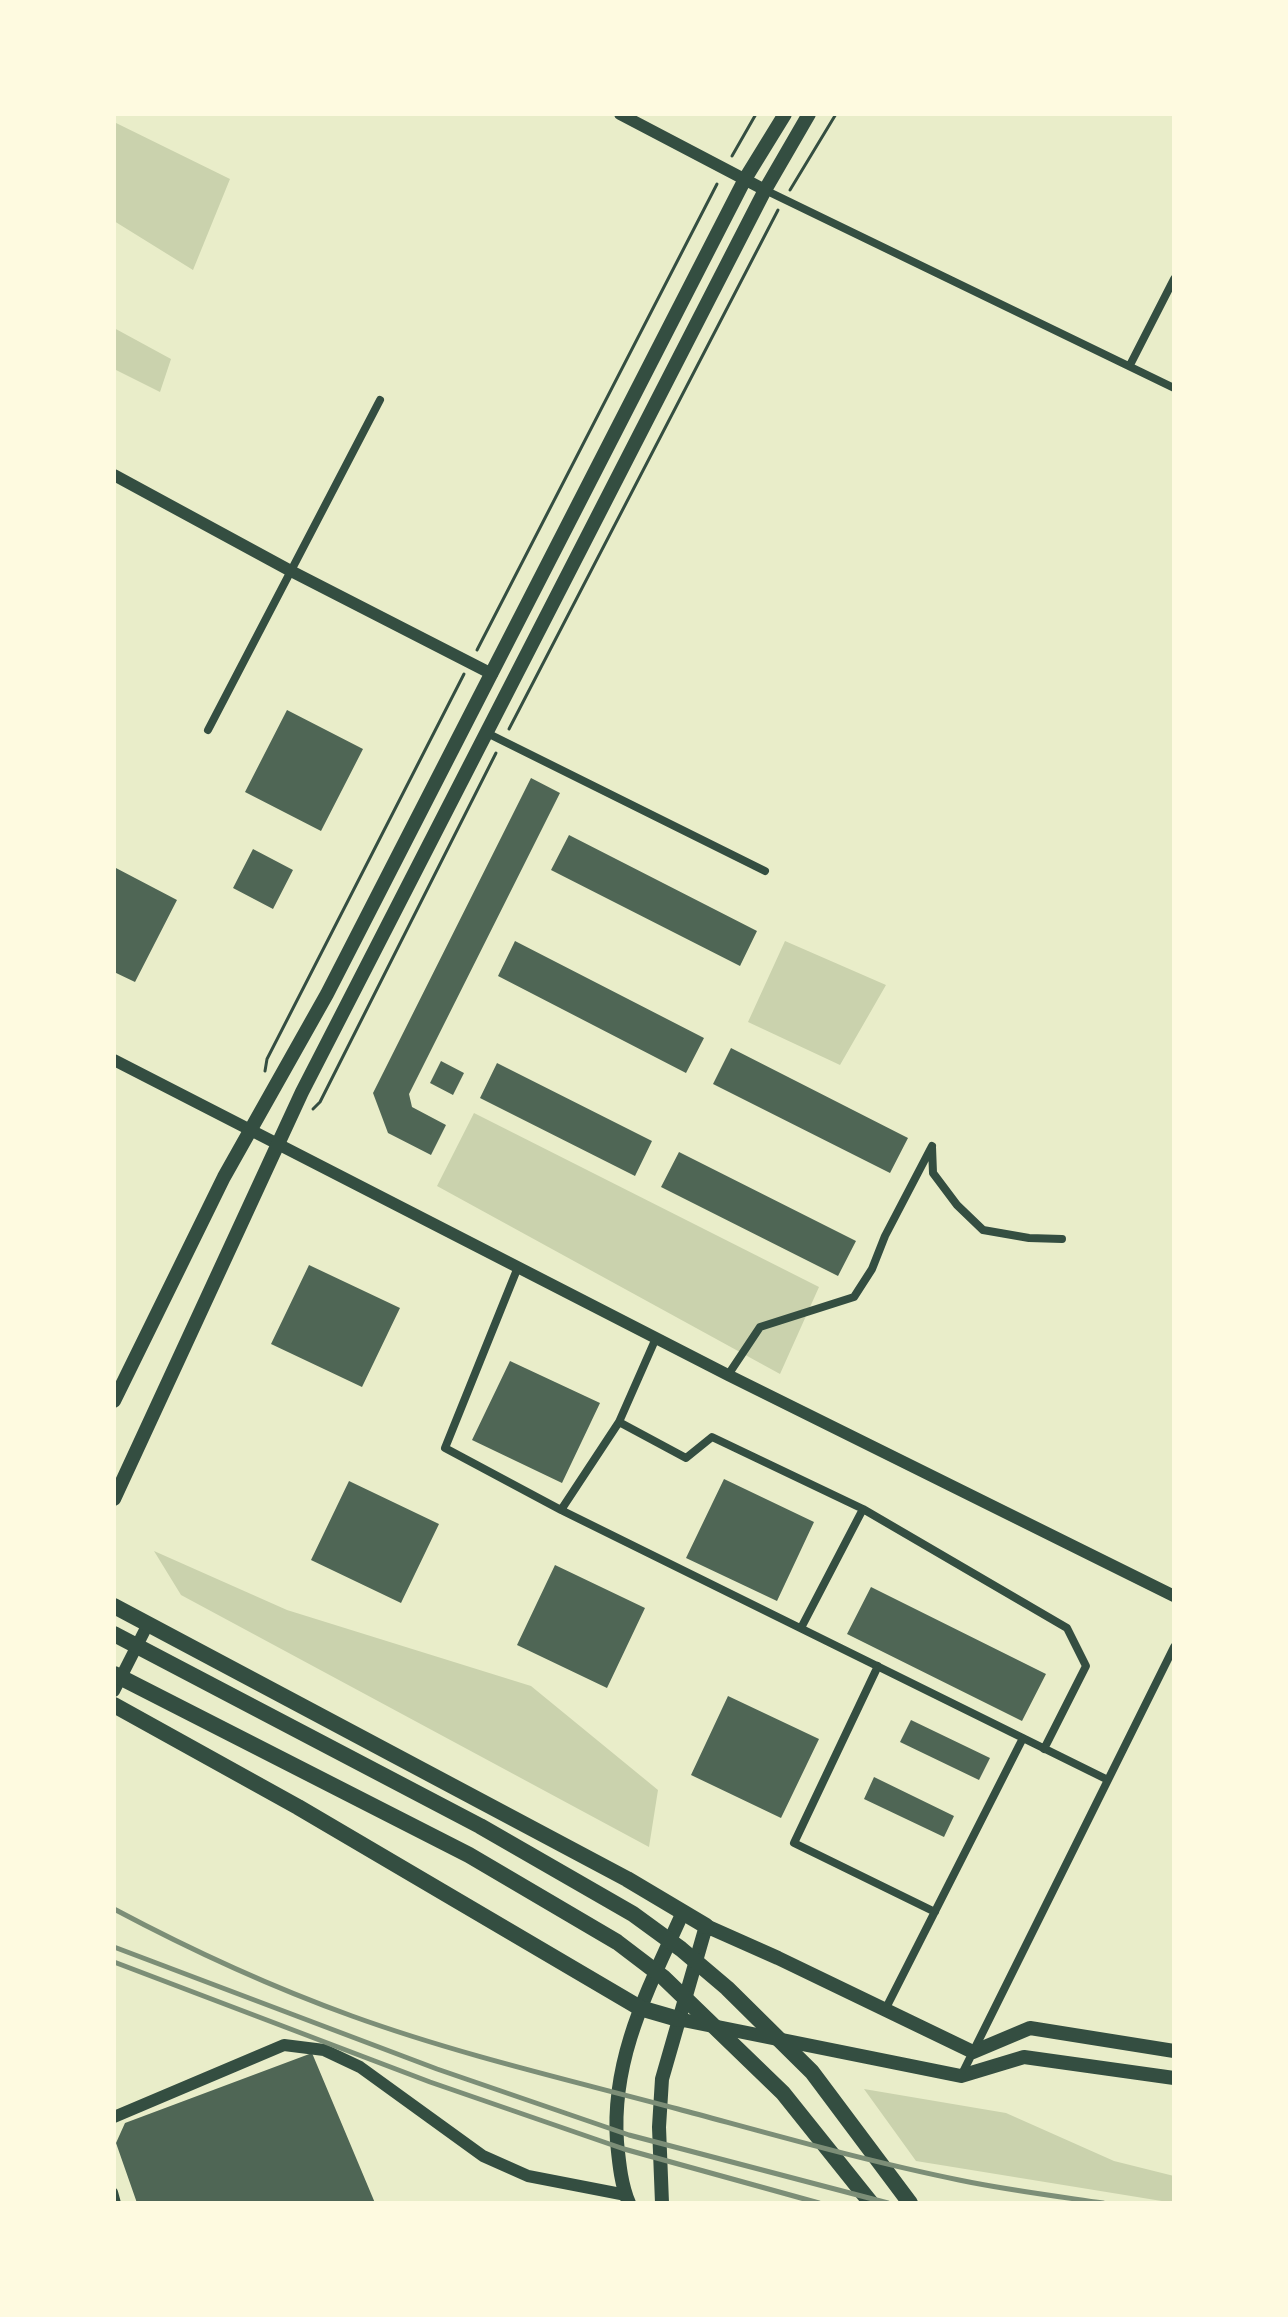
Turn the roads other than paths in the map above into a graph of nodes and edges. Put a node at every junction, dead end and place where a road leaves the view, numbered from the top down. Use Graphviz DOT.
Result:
graph roads {
  1 [pos="620,114"];
  2 [pos="785,114"];
  3 [pos="809,114"];
  4 [pos="745,179"];
  5 [pos="765,190"];
  6 [pos="1174,279"];
  7 [pos="1130,365"];
  8 [pos="1174,388"];
  9 [pos="380,400"];
  10 [pos="114,475"];
  11 [pos="289,570"];
  12 [pos="492,674"];
  13 [pos="208,730"];
  14 [pos="487,733"];
  15 [pos="765,871"];
  16 [pos="114,1060"];
  17 [pos="252,1130"];
  18 [pos="280,1143"];
  19 [pos="1062,1239"];
  20 [pos="518,1267"];
  21 [pos="656,1338"];
  22 [pos="728,1375"];
  23 [pos="114,1401"];
  24 [pos="619,1422"];
  25 [pos="114,1499"];
  26 [pos="863,1509"];
  27 [pos="561,1510"];
  28 [pos="1174,1596"];
  29 [pos="114,1606"];
  30 [pos="148,1624"];
  31 [pos="801,1628"];
  32 [pos="114,1634"];
  33 [pos="1174,1647"];
  34 [pos="878,1666"];
  35 [pos="114,1674"];
  36 [pos="114,1691"];
  37 [pos="114,1705"];
  38 [pos="1023,1738"];
  39 [pos="1044,1749"];
  40 [pos="1108,1780"];
  41 [pos="683,1912"];
  42 [pos="935,1912"];
  43 [pos="706,1926"];
  44 [pos="640,2008"];
  45 [pos="886,2008"];
  46 [pos="678,2019"];
  47 [pos="1174,2051"];
  48 [pos="973,2052"];
  49 [pos="961,2076"];
  50 [pos="1174,2078"];
  51 [pos="114,2117"];
  52 [pos="114,2192"];
  53 [pos="628,2199"];
  54 [pos="117,2203"];
  55 [pos="662,2203"];
  56 [pos="871,2203"];
  57 [pos="910,2203"];
  1 -- 4 [label="street"];
  2 -- 4 [label="main road"];
  3 -- 5 [label="main road"];
  4 -- 5 [label="street"];
  4 -- 12 [label="main road"];
  5 -- 7 [label="street"];
  5 -- 14 [label="main road"];
  6 -- 7 [label="street"];
  7 -- 8 [label="street"];
  9 -- 11 [label="street"];
  10 -- 11 [label="street"];
  11 -- 12 [label="street"];
  11 -- 13 [label="street"];
  12 -- 17 [label="main road"];
  14 -- 15 [label="street"];
  14 -- 18 [label="main road"];
  16 -- 17 [label="street"];
  17 -- 18 [label="street"];
  17 -- 23 [label="main road"];
  18 -- 20 [label="street"];
  18 -- 25 [label="main road"];
  19 -- 22 [label="street"];
  20 -- 21 [label="street"];
  20 -- 27 [label="street"];
  21 -- 22 [label="street"];
  21 -- 24 [label="street"];
  22 -- 28 [label="street"];
  24 -- 26 [label="street"];
  24 -- 27 [label="street"];
  26 -- 31 [label="street"];
  26 -- 39 [label="street"];
  27 -- 31 [label="street"];
  29 -- 30 [label="main road"];
  30 -- 36 [label="street"];
  30 -- 41 [label="main road"];
  31 -- 34 [label="street"];
  32 -- 57 [label="main road"];
  33 -- 40 [label="street"];
  34 -- 38 [label="street"];
  34 -- 42 [label="street"];
  35 -- 56 [label="main road"];
  37 -- 44 [label="main road"];
  38 -- 39 [label="street"];
  38 -- 42 [label="street"];
  39 -- 40 [label="street"];
  40 -- 48 [label="street"];
  41 -- 43 [label="main road"];
  41 -- 44 [label="main road"];
  42 -- 45 [label="street"];
  43 -- 45 [label="main road"];
  43 -- 46 [label="main road"];
  44 -- 46 [label="main road"];
  44 -- 53 [label="main road"];
  45 -- 48 [label="main road"];
  46 -- 49 [label="main road"];
  46 -- 55 [label="main road"];
  47 -- 48 [label="main road"];
  48 -- 49 [label="street"];
  49 -- 50 [label="main road"];
  51 -- 53 [label="street"];
  52 -- 54 [label="street"];
}
